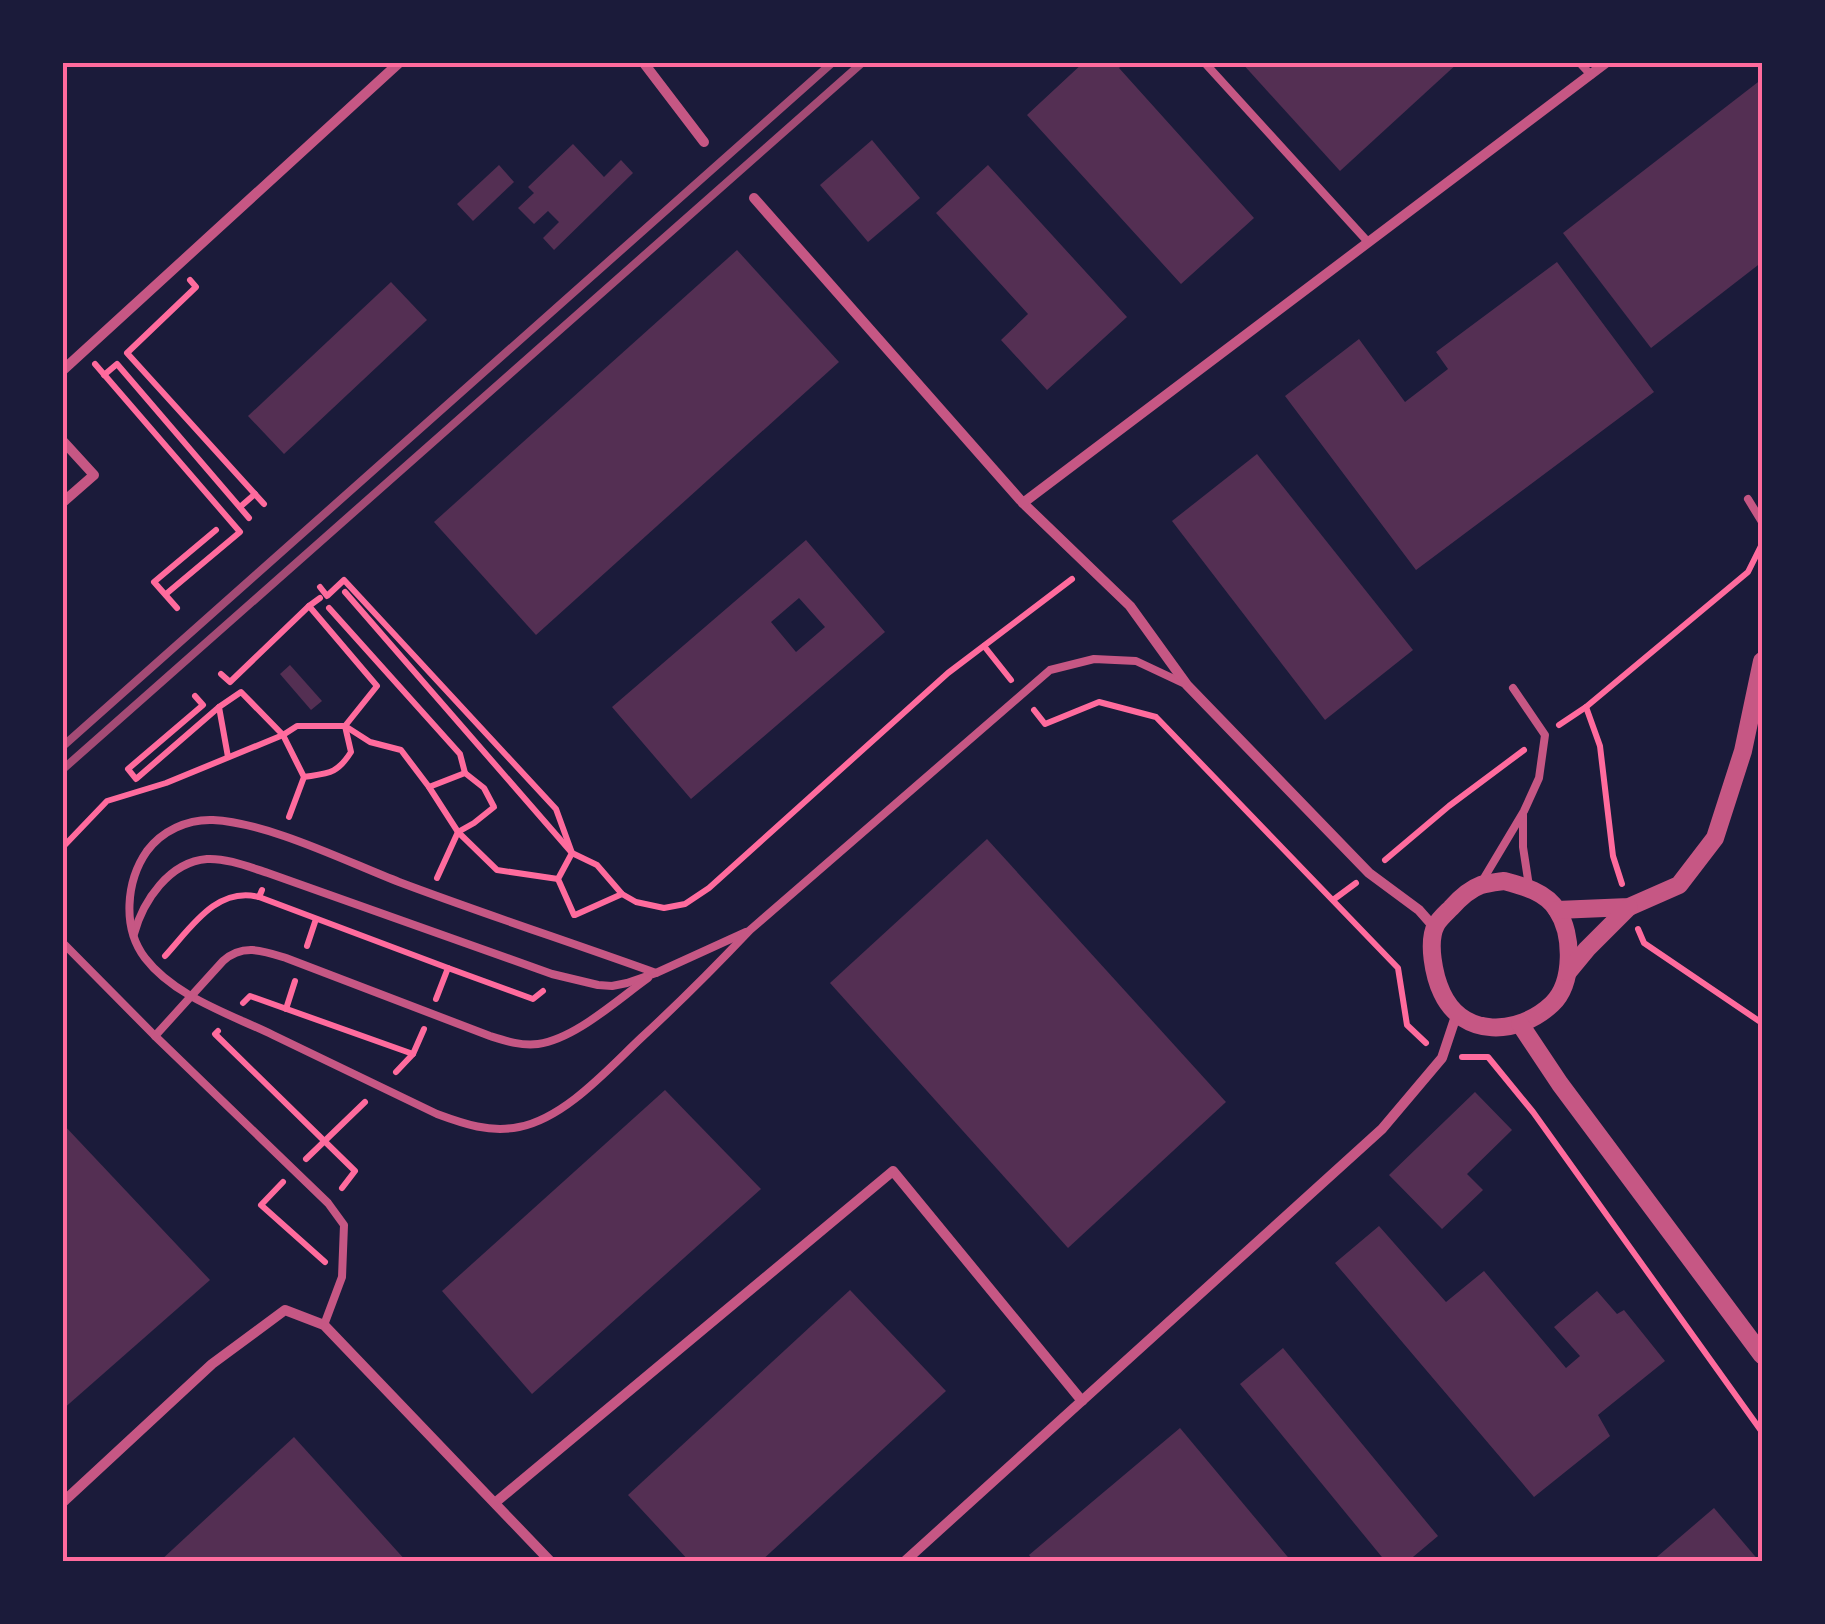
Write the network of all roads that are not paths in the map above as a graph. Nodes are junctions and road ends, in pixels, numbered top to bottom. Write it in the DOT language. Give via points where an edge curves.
graph roads {
  1 [pos="400,62"];
  2 [pos="643,62"];
  3 [pos="1204,62"];
  4 [pos="1579,62"];
  5 [pos="1607,62"];
  6 [pos="1591,75"];
  7 [pos="704,142"];
  8 [pos="754,198"];
  9 [pos="1368,242"];
  10 [pos="62,372"];
  11 [pos="62,440"];
  12 [pos="1762,499"];
  13 [pos="62,503"];
  14 [pos="1023,503"];
  15 [pos="1762,522"];
  16 [pos="1762,661"];
  17 [pos="1186,684"];
  18 [pos="1513,688"];
  19 [pos="1524,811"];
  20 [pos="1480,885"];
  21 [pos="1529,887"];
  22 [pos="1629,907"];
  23 [pos="1557,910"];
  24 [pos="1434,927"];
  25 [pos="750,930"];
  26 [pos="133,938"];
  27 [pos="62,942"];
  28 [pos="656,973"];
  29 [pos="1565,977"];
  30 [pos="192,996"];
  31 [pos="1456,1016"];
  32 [pos="1520,1024"];
  33 [pos="154,1036"];
  34 [pos="324,1325"];
  35 [pos="1762,1356"];
  36 [pos="1082,1400"];
  37 [pos="496,1502"];
  38 [pos="62,1503"];
  39 [pos="552,1562"];
  40 [pos="904,1562"];
  1 -- 10 [label="street"];
  2 -- 7 [label="street"];
  3 -- 9 [label="lane"];
  4 -- 6 [label="lane"];
  5 -- 6 [label="street"];
  6 -- 9 [label="street"];
  8 -- 14 [label="street"];
  9 -- 14 [label="street"];
  11 -- 13 [label="street" via="94,475"];
  12 -- 15 [label="lane" via="1748,499"];
  14 -- 17 [label="street" via="1130,606"];
  16 -- 22 [label="street" via="1715,838 1679,885"];
  17 -- 24 [label="street" via="1369,873"];
  17 -- 25 [label="lane" via="1136,661 1094,658 1050,670"];
  18 -- 19 [label="lane" via="1545,735 1539,778"];
  19 -- 20 [label="lane"];
  19 -- 21 [label="lane"];
  20 -- 21 [label="street"];
  20 -- 24 [label="street"];
  21 -- 23 [label="street"];
  22 -- 23 [label="street"];
  22 -- 29 [label="street"];
  23 -- 29 [label="street" via="1567,934"];
  24 -- 31 [label="street" via="1436,981"];
  25 -- 28 [label="lane"];
  25 -- 30 [label="lane" via="591,1086 524,1127 500,1130 437,1114"];
  26 -- 28 [label="lane" via="159,886 206,859 268,872 584,984 612,986"];
  26 -- 28 [label="lane" via="132,886 139,863 162,835 212,820 260,829"];
  26 -- 30 [label="lane" via="154,968"];
  27 -- 33 [label="lane"];
  28 -- 30 [label="lane" via="582,1025 526,1044 252,949 231,954"];
  29 -- 32 [label="street" via="1554,1003"];
  30 -- 33 [label="lane"];
  31 -- 32 [label="street" via="1481,1027"];
  31 -- 36 [label="street" via="1442,1058 1382,1130"];
  32 -- 35 [label="street"];
  33 -- 34 [label="lane" via="344,1226 342,1277"];
  34 -- 37 [label="street"];
  34 -- 38 [label="street" via="285,1310 212,1364"];
  36 -- 37 [label="street" via="893,1171"];
  36 -- 40 [label="street"];
  37 -- 39 [label="street"];
}
